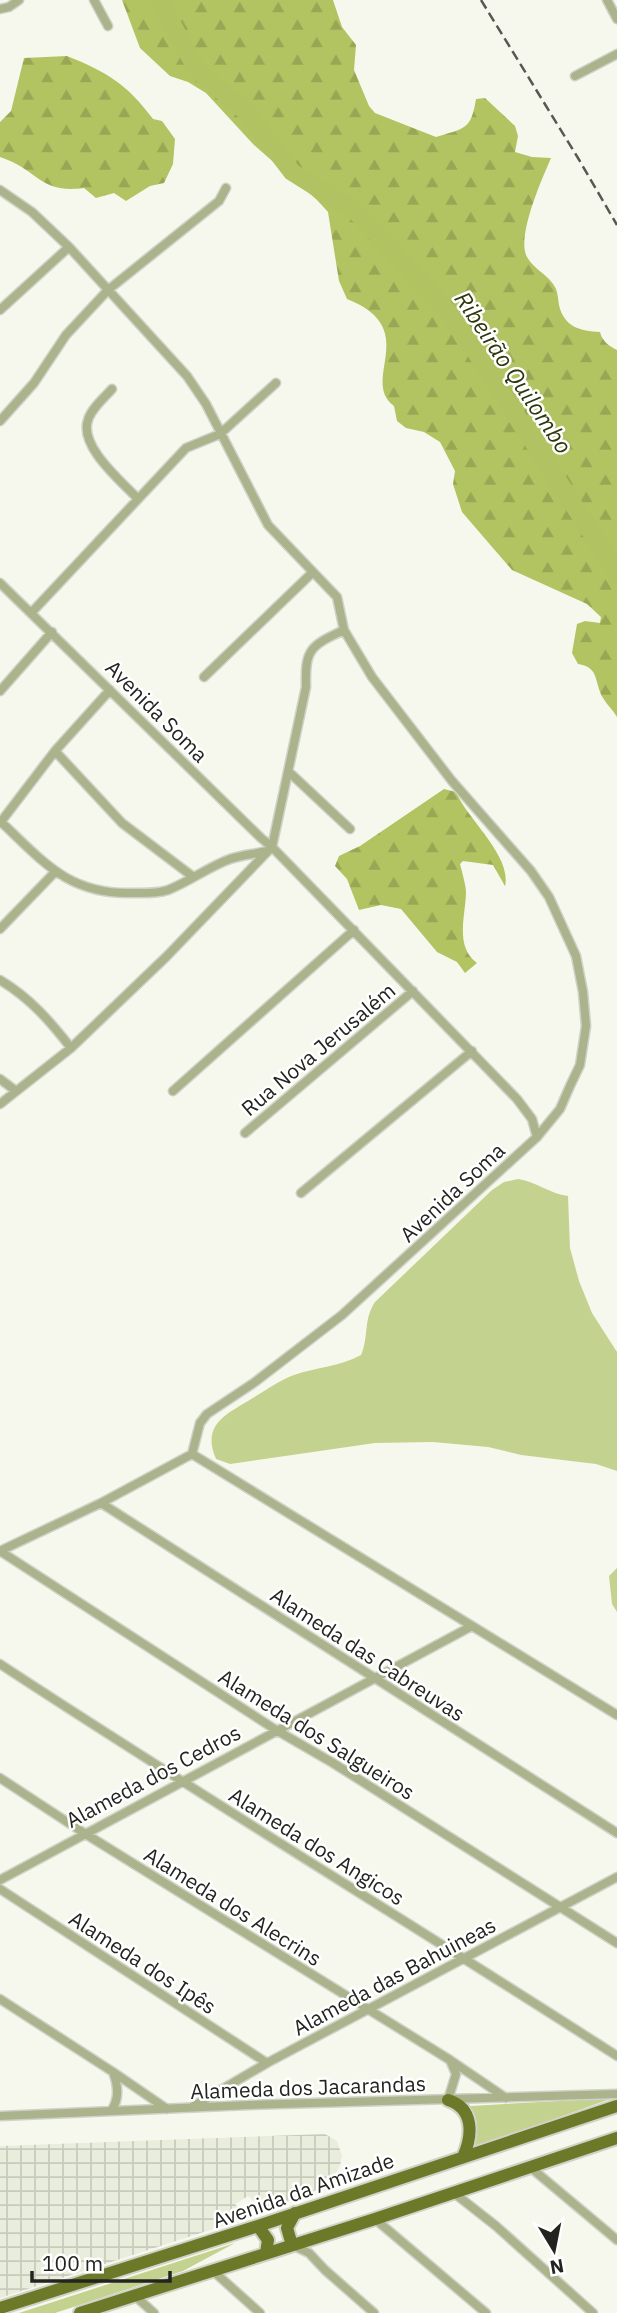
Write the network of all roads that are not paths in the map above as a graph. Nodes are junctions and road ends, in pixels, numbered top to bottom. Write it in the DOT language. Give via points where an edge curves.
graph roads {
  1 [pos="19,0"];
  2 [pos="93,0"];
  3 [pos="607,0"];
  4 [pos="0,9"];
  5 [pos="617,19"];
  6 [pos="108,26"];
  7 [pos="617,54"];
  8 [pos="575,76"];
  9 [pos="226,188"];
  10 [pos="0,190"];
  11 [pos="69,247"];
  12 [pos="108,290"];
  13 [pos="0,310"];
  14 [pos="276,383"];
  15 [pos="112,389"];
  16 [pos="0,421"];
  17 [pos="220,435"];
  18 [pos="137,498"];
  19 [pos="313,572"];
  20 [pos="0,583"];
  21 [pos="32,612"];
  22 [pos="344,630"];
  23 [pos="52,632"];
  24 [pos="204,677"];
  25 [pos="110,690"];
  26 [pos="0,691"];
  27 [pos="55,751"];
  28 [pos="289,772"];
  29 [pos="0,822"];
  30 [pos="350,829"];
  31 [pos="269,849"];
  32 [pos="55,872"];
  33 [pos="192,876"];
  34 [pos="0,929"];
  35 [pos="354,930"];
  36 [pos="0,980"];
  37 [pos="413,991"];
  38 [pos="71,1048"];
  39 [pos="472,1051"];
  40 [pos="0,1079"];
  41 [pos="16,1091"];
  42 [pos="173,1091"];
  43 [pos="0,1104"];
  44 [pos="245,1133"];
  45 [pos="537,1137"];
  46 [pos="300,1193"];
  47 [pos="192,1454"];
  48 [pos="101,1503"];
  49 [pos="0,1551"];
  50 [pos="472,1626"];
  51 [pos="0,1664"];
  52 [pos="375,1679"];
  53 [pos="617,1715"];
  54 [pos="276,1730"];
  55 [pos="0,1778"];
  56 [pos="181,1783"];
  57 [pos="84,1833"];
  58 [pos="617,1833"];
  59 [pos="617,1877"];
  60 [pos="0,1880"];
  61 [pos="0,1889"];
  62 [pos="557,1907"];
  63 [pos="617,1943"];
  64 [pos="466,1958"];
  65 [pos="0,1999"];
  66 [pos="369,2011"];
  67 [pos="617,2056"];
  68 [pos="450,2060"];
  69 [pos="267,2063"];
  70 [pos="113,2072"];
  71 [pos="617,2083"];
  72 [pos="613,2094"];
  73 [pos="506,2098"];
  74 [pos="448,2100"];
  75 [pos="617,2106"];
  76 [pos="0,2109"];
  77 [pos="189,2109"];
  78 [pos="167,2110"];
  79 [pos="111,2112"];
  80 [pos="5,2115"];
  81 [pos="615,2141"];
  82 [pos="463,2157"];
  83 [pos="530,2167"];
  84 [pos="454,2193"];
  85 [pos="295,2213"];
  86 [pos="375,2219"];
  87 [pos="258,2226"];
  88 [pos="312,2239"];
  89 [pos="617,2240"];
  90 [pos="292,2245"];
  91 [pos="266,2253"];
  92 [pos="309,2253"];
  93 [pos="212,2270"];
  94 [pos="134,2295"];
  95 [pos="0,2308"];
  96 [pos="80,2313"];
  97 [pos="154,2313"];
  98 [pos="260,2313"];
  99 [pos="374,2313"];
  100 [pos="486,2313"];
  101 [pos="593,2313"];
  1 -- 4 [label="street"];
  2 -- 6 [label="street"];
  3 -- 5 [label="street"];
  7 -- 8 [label="street"];
  9 -- 12 [label="street" via="219,201"];
  10 -- 11 [label="street" via="33,212"];
  11 -- 12 [label="street"];
  11 -- 13 [label="street"];
  12 -- 16 [label="street" via="66,335 34,383"];
  12 -- 17 [label="street" via="187,376"];
  14 -- 17 [label="street"];
  15 -- 18 [label="street" via="88,417 87,440"];
  17 -- 18 [label="street" via="186,448"];
  17 -- 19 [label="street" via="268,525"];
  18 -- 21 [label="street"];
  19 -- 22 [label="street" via="337,597"];
  19 -- 24 [label="street"];
  20 -- 21 [label="street, Avenida Soma"];
  21 -- 23 [label="street, Avenida Soma"];
  22 -- 28 [label="street" via="320,641 305,663 306,687"];
  22 -- 45 [label="street" via="373,677 452,781 549,897 576,956 585,1043 560,1109"];
  23 -- 25 [label="street, Avenida Soma"];
  23 -- 26 [label="street"];
  25 -- 27 [label="street"];
  25 -- 31 [label="street, Avenida Soma"];
  27 -- 29 [label="street"];
  27 -- 33 [label="street" via="122,823"];
  28 -- 30 [label="street"];
  28 -- 31 [label="street"];
  29 -- 32 [label="street"];
  31 -- 33 [label="street" via="232,858"];
  31 -- 35 [label="street, Avenida Soma"];
  31 -- 38 [label="street"];
  32 -- 33 [label="street" via="84,887 117,894 157,893"];
  32 -- 34 [label="street"];
  35 -- 37 [label="street, Avenida Soma"];
  35 -- 42 [label="street"];
  36 -- 38 [label="street" via="41,1010"];
  37 -- 39 [label="street, Avenida Soma"];
  37 -- 44 [label="street, Rua Nova Jerusalém"];
  38 -- 41 [label="street"];
  39 -- 45 [label="street, Avenida Soma" via="517,1099 532,1119"];
  39 -- 46 [label="street"];
  40 -- 41 [label="street"];
  41 -- 43 [label="street"];
  45 -- 47 [label="street, Avenida Soma" via="342,1315 207,1415 200,1423"];
  47 -- 48 [label="street"];
  47 -- 50 [label="street"];
  48 -- 49 [label="street"];
  48 -- 52 [label="street, Alameda das Cabreuvas"];
  49 -- 54 [label="street, Alameda dos Salgueiros"];
  50 -- 52 [label="street, Alameda dos Cedros"];
  50 -- 53 [label="street"];
  51 -- 56 [label="street, Alameda dos Angicos"];
  52 -- 54 [label="street, Alameda dos Cedros"];
  52 -- 58 [label="street, Alameda das Cabreuvas"];
  54 -- 56 [label="street, Alameda dos Cedros"];
  54 -- 62 [label="street, Alameda dos Salgueiros"];
  55 -- 57 [label="street, Alameda dos Alecrins"];
  56 -- 57 [label="street, Alameda dos Cedros"];
  56 -- 64 [label="street, Alameda dos Angicos"];
  57 -- 60 [label="street, Alameda dos Cedros"];
  57 -- 66 [label="street, Alameda dos Alecrins"];
  59 -- 62 [label="street, Alameda das Bahuineas"];
  61 -- 69 [label="street, Alameda dos Ipês"];
  62 -- 63 [label="street, Alameda dos Salgueiros"];
  62 -- 64 [label="street, Alameda das Bahuineas"];
  64 -- 66 [label="street, Alameda das Bahuineas"];
  64 -- 67 [label="street, Alameda dos Angicos"];
  65 -- 70 [label="street"];
  66 -- 68 [label="street, Alameda dos Alecrins"];
  66 -- 69 [label="street, Alameda das Bahuineas"];
  68 -- 73 [label="street, Alameda dos Alecrins"];
  68 -- 74 [label="street" via="456,2074"];
  69 -- 77 [label="street, Alameda das Bahuineas"];
  70 -- 78 [label="street"];
  70 -- 79 [label="street" via="117,2098"];
  71 -- 72 [label="street"];
  72 -- 73 [label="street, Alameda dos Jacarandas"];
  73 -- 74 [label="street, Alameda dos Jacarandas"];
  74 -- 77 [label="street, Alameda dos Jacarandas"];
  74 -- 82 [label="main road" via="458,2103 468,2116"];
  75 -- 82 [label="main road, Avenida da Amizade"];
  76 -- 80 [label="street"];
  77 -- 78 [label="street, Alameda dos Jacarandas"];
  78 -- 79 [label="street, Alameda dos Jacarandas"];
  79 -- 80 [label="street, Alameda dos Jacarandas"];
  81 -- 83 [label="main road"];
  82 -- 85 [label="main road, Avenida da Amizade"];
  83 -- 84 [label="main road"];
  83 -- 89 [label="street"];
  84 -- 86 [label="main road"];
  84 -- 101 [label="street"];
  85 -- 87 [label="main road, Avenida da Amizade"];
  85 -- 90 [label="main road" via="287,2228"];
  86 -- 88 [label="main road"];
  86 -- 100 [label="street"];
  87 -- 91 [label="main road" via="268,2240"];
  87 -- 95 [label="main road, Avenida da Amizade"];
  88 -- 90 [label="main road"];
  88 -- 92 [label="street"];
  90 -- 91 [label="main road"];
  90 -- 92 [label="street"];
  91 -- 93 [label="main road"];
  92 -- 99 [label="street"];
  93 -- 94 [label="main road"];
  93 -- 98 [label="street"];
  94 -- 96 [label="main road"];
  94 -- 97 [label="street"];
}
